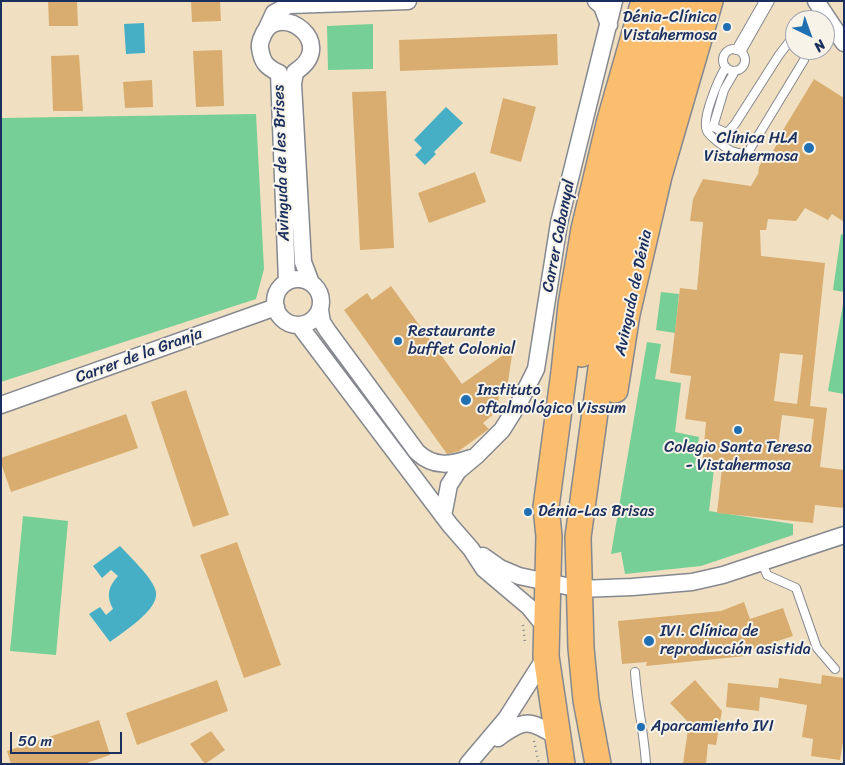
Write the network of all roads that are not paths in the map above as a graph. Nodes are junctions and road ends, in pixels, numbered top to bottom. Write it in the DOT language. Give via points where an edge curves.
graph roads {
  1 [pos="408,1"];
  2 [pos="596,1"];
  3 [pos="614,1"];
  4 [pos="644,1"];
  5 [pos="665,1"];
  6 [pos="684,1"];
  7 [pos="710,1"];
  8 [pos="764,1"];
  9 [pos="770,1"];
  10 [pos="816,1"];
  11 [pos="609,25"];
  12 [pos="267,28"];
  13 [pos="844,43"];
  14 [pos="785,47"];
  15 [pos="738,51"];
  16 [pos="804,60"];
  17 [pos="726,67"];
  18 [pos="735,71"];
  19 [pos="287,282"];
  20 [pos="311,283"];
  21 [pos="276,307"];
  22 [pos="320,310"];
  23 [pos="300,325"];
  24 [pos="1,405"];
  25 [pos="476,456"];
  26 [pos="443,516"];
  27 [pos="844,535"];
  28 [pos="549,536"];
  29 [pos="471,549"];
  30 [pos="762,562"];
  31 [pos="546,582"];
  32 [pos="580,589"];
  33 [pos="539,643"];
  34 [pos="835,669"];
  35 [pos="635,672"];
  36 [pos="556,737"];
  37 [pos="481,750"];
  38 [pos="468,764"];
  39 [pos="472,764"];
  40 [pos="562,764"];
  41 [pos="598,764"];
  42 [pos="646,764"];
  1 -- 12 [label="street" via="289,5 274,13"];
  2 -- 11 [label="street" via="602,6"];
  3 -- 11 [label="street, Carrer Cabanyal"];
  4 -- 28 [label="main road" via="610,120 584,229 546,507"];
  5 -- 28 [label="main road" via="636,104 594,278 560,508"];
  6 -- 32 [label="main road, Avinguda de Dénia" via="638,165 614,273 578,538"];
  7 -- 32 [label="main road, Avinguda de Dénia" via="659,176 630,305"];
  8 -- 15 [label="lane"];
  9 -- 15 [label="lane"];
  10 -- 13 [label="street"];
  11 -- 25 [label="street, Carrer Cabanyal" via="559,223 536,369 520,403 502,430"];
  12 -- 19 [label="street, Avinguda de les Brises" via="259,44 262,61 279,73"];
  12 -- 20 [label="street, Avinguda de les Brises" via="278,22 294,23 308,36 311,46 310,56 295,72 293,84 303,262"];
  14 -- 18 [label="lane" via="727,133 713,127 724,90"];
  15 -- 17 [label="lane" via="728,51 724,56"];
  15 -- 18 [label="lane" via="744,62"];
  16 -- 17 [label="lane" via="747,154 732,152 706,129 714,92"];
  17 -- 18 [label="lane"];
  19 -- 20 [label="street" via="299,279"];
  19 -- 21 [label="street" via="277,293"];
  20 -- 22 [label="street" via="320,295"];
  21 -- 23 [label="street" via="284,321"];
  21 -- 24 [label="street, Carrer de la Granja"];
  22 -- 23 [label="street" via="312,320"];
  22 -- 25 [label="street" via="327,330 425,460 448,463"];
  23 -- 26 [label="street"];
  25 -- 26 [label="street" via="458,471 449,485"];
  26 -- 29 [label="street"];
  27 -- 30 [label="street"];
  28 -- 31 [label="main road"];
  29 -- 31 [label="street" via="500,568"];
  29 -- 33 [label="street" via="484,569 529,607 542,623"];
  30 -- 32 [label="street" via="692,582"];
  30 -- 34 [label="lane" via="767,575 796,588 817,648"];
  31 -- 32 [label="street"];
  31 -- 33 [label="main road"];
  32 -- 41 [label="main road, Avinguda de Dénia" via="586,700"];
  33 -- 36 [label="main road"];
  33 -- 37 [label="street" via="506,719"];
  35 -- 42 [label="lane"];
  36 -- 37 [label="street" via="539,726 516,724"];
  36 -- 40 [label="main road"];
  37 -- 38 [label="street"];
  37 -- 39 [label="street"];
}
